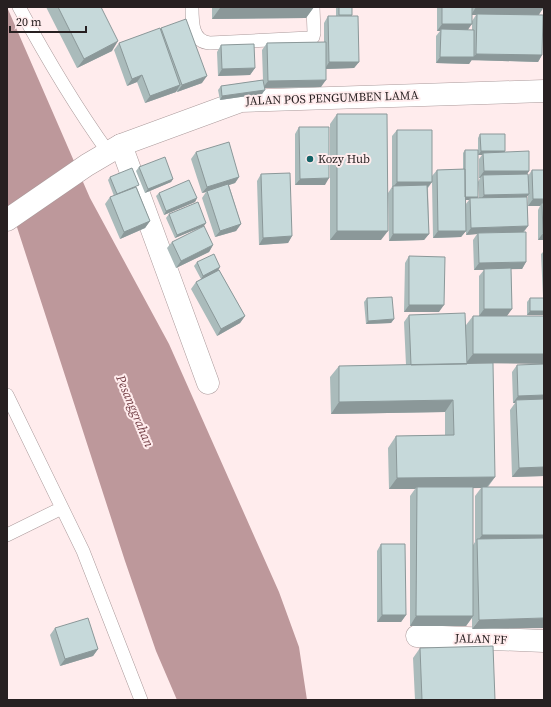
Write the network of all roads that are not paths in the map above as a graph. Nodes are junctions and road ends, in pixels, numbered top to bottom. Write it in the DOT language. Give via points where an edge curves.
graph roads {
  1 [pos="19,7"];
  2 [pos="192,7"];
  3 [pos="313,7"];
  4 [pos="544,91"];
  5 [pos="115,149"];
  6 [pos="7,220"];
  7 [pos="208,382"];
  8 [pos="7,395"];
  9 [pos="62,508"];
  10 [pos="7,535"];
  11 [pos="417,636"];
  12 [pos="544,642"];
  13 [pos="141,700"];
  1 -- 5 [label="lane" via="52,68 88,125"];
  2 -- 3 [label="lane" via="194,34 200,41 210,43 313,37"];
  4 -- 5 [label="street, JALAN POS PENGUMBEN LAMA" via="241,101"];
  5 -- 6 [label="street, JALAN POS PENGUMBEN LAMA" via="87,165"];
  5 -- 7 [label="street"];
  8 -- 9 [label="lane"];
  9 -- 10 [label="lane"];
  9 -- 13 [label="lane" via="83,551"];
  11 -- 12 [label="street, JALAN FF"];
}
